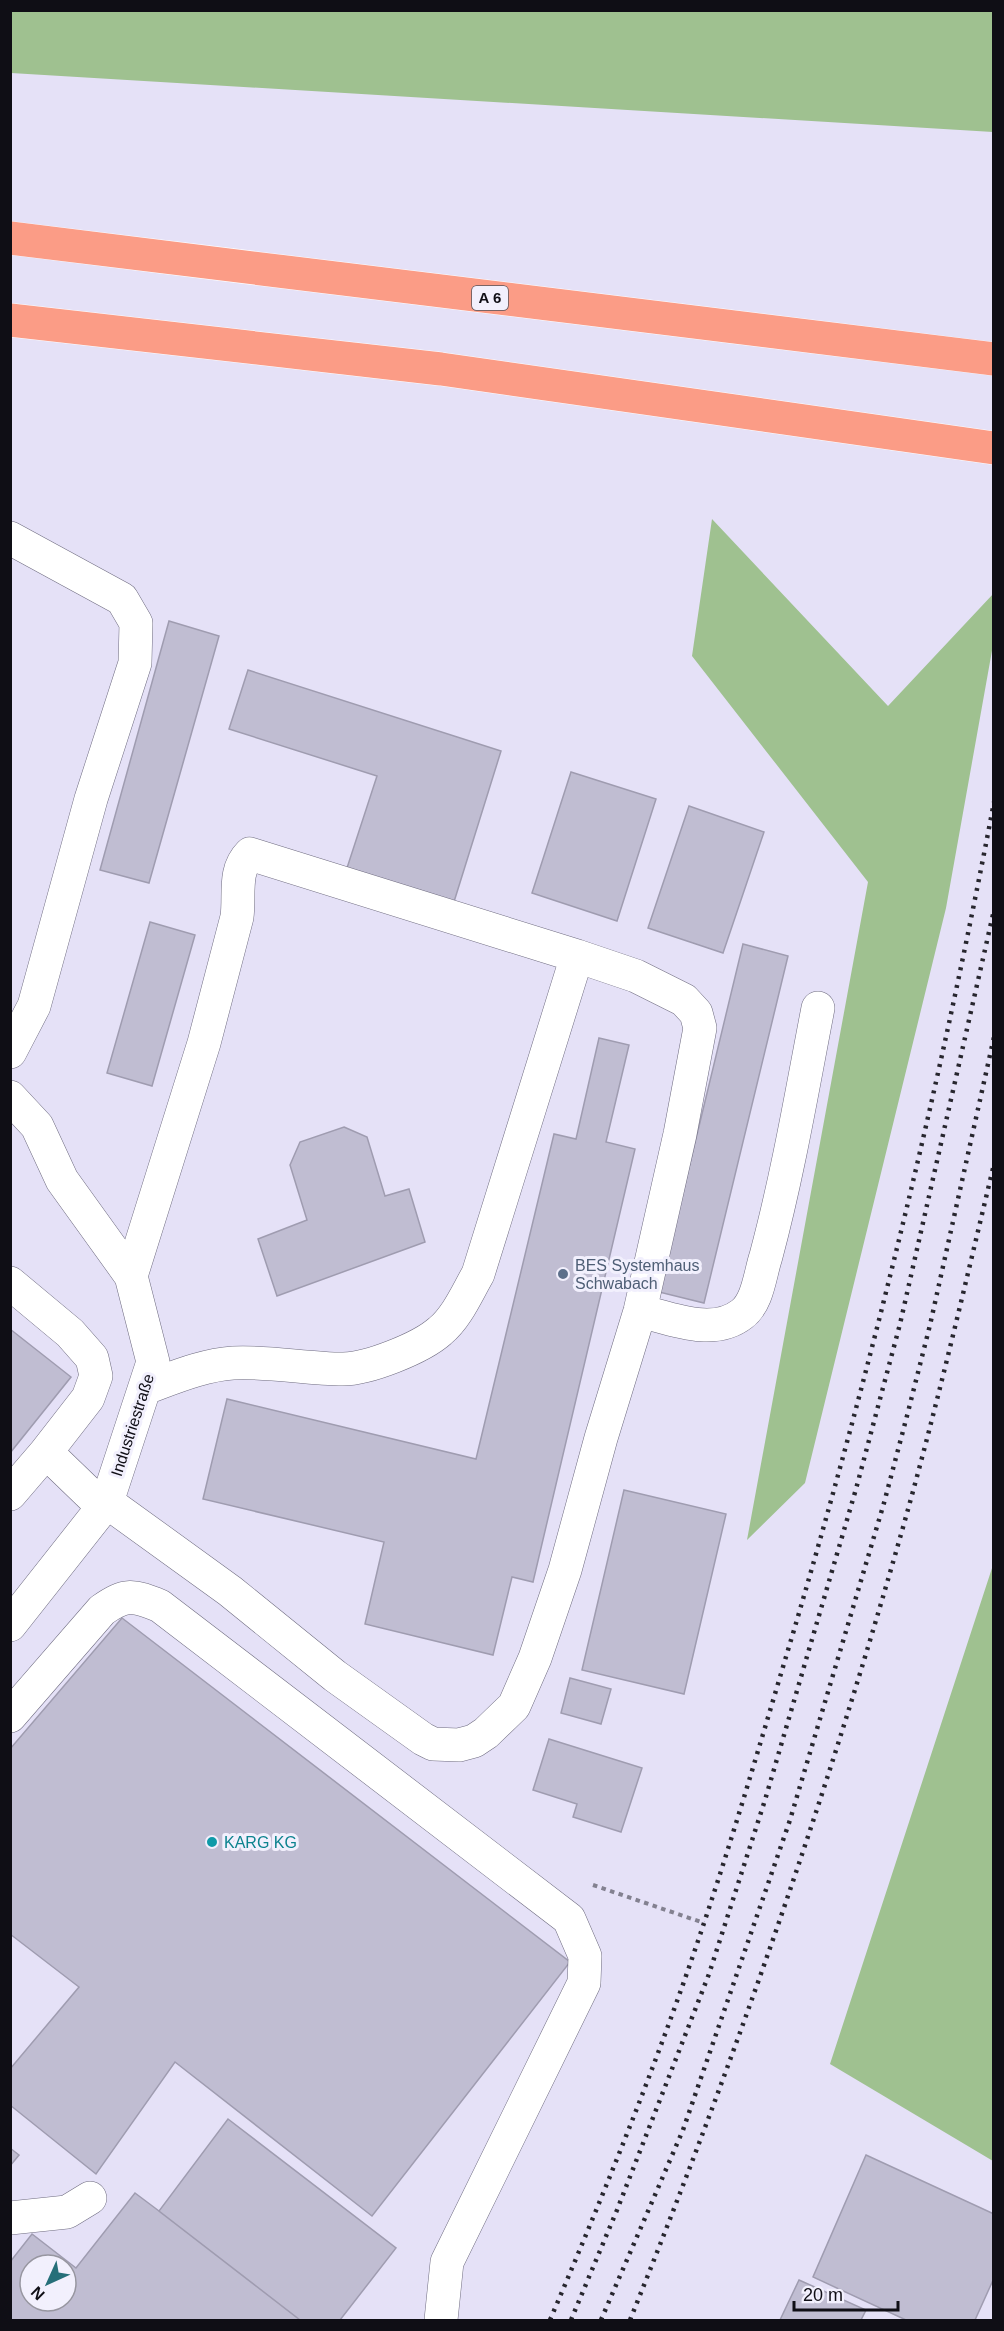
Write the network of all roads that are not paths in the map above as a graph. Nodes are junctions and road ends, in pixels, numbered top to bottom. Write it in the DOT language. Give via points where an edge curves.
graph roads {
  1 [pos="10,238"];
  2 [pos="10,320"];
  3 [pos="981,358"];
  4 [pos="993,448"];
  5 [pos="10,538"];
  6 [pos="577,956"];
  7 [pos="818,1008"];
  8 [pos="10,1052"];
  9 [pos="10,1097"];
  10 [pos="131,1276"];
  11 [pos="10,1283"];
  12 [pos="640,1311"];
  13 [pos="144,1388"];
  14 [pos="46,1452"];
  15 [pos="10,1494"];
  16 [pos="105,1504"];
  17 [pos="10,1625"];
  18 [pos="10,1716"];
  19 [pos="90,2198"];
  20 [pos="10,2218"];
  21 [pos="441,2320"];
  1 -- 3 [label="highway, A 6"];
  2 -- 4 [label="highway" via="441,369"];
  5 -- 8 [label="street" via="122,599 136,622 135,663 91,799 34,1006"];
  6 -- 10 [label="street" via="250,854 238,874 237,917 204,1043"];
  6 -- 12 [label="street" via="636,976 684,1000 696,1013 700,1028"];
  6 -- 13 [label="street" via="478,1274 441,1331 369,1366 345,1369 233,1363"];
  7 -- 12 [label="street" via="783,1192 753,1299 742,1314 721,1324 693,1324"];
  9 -- 10 [label="street, Industriestraße" via="37,1126 62,1180"];
  10 -- 13 [label="street, Industriestraße" via="153,1362"];
  11 -- 14 [label="street" via="70,1333 92,1358 96,1376 88,1398"];
  12 -- 16 [label="street" via="565,1570 535,1658 514,1706 474,1741 450,1746 423,1740 230,1592"];
  13 -- 16 [label="street, Industriestraße"];
  14 -- 15 [label="street"];
  14 -- 16 [label="street"];
  16 -- 17 [label="street, Industriestraße"];
  18 -- 21 [label="street" via="102,1610 119,1598 140,1598 160,1606 569,1919 585,1956 584,1983 447,2262"];
  19 -- 20 [label="street" via="66,2212"];
}
